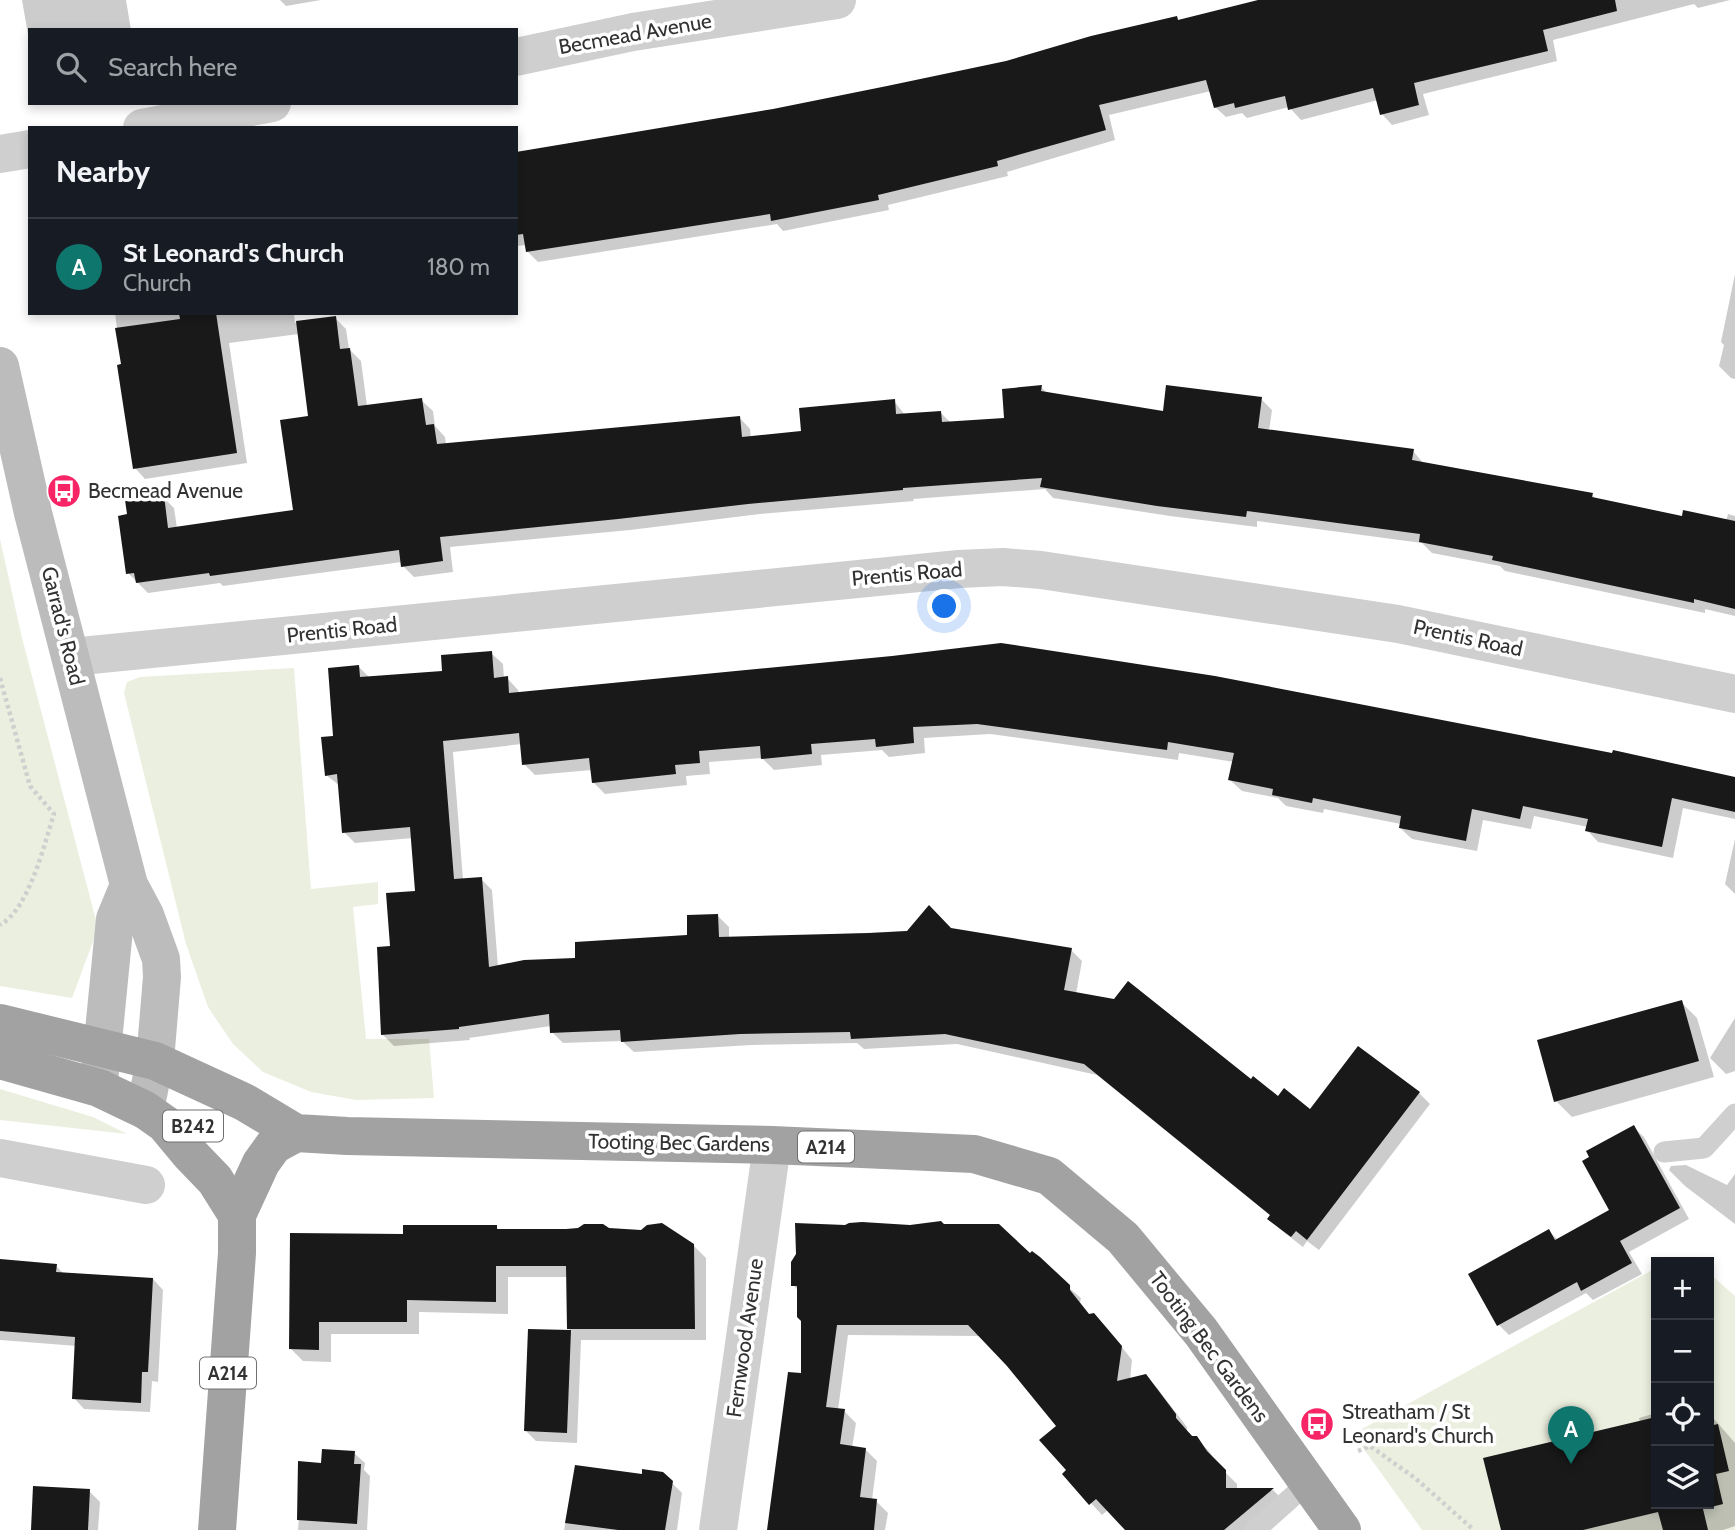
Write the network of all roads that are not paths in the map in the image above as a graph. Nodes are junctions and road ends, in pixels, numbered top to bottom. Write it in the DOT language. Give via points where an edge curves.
graph roads {
  1 [pos="837,0"];
  2 [pos="518,57"];
  3 [pos="262,105"];
  4 [pos="152,126"];
  5 [pos="28,149"];
  6 [pos="0,154"];
  7 [pos="0,366"];
  8 [pos="71,657"];
  9 [pos="1735,694"];
  10 [pos="129,885"];
  11 [pos="0,1023"];
  12 [pos="102,1048"];
  13 [pos="0,1060"];
  14 [pos="150,1086"];
  15 [pos="99,1088"];
  16 [pos="1735,1114"];
  17 [pos="296,1133"];
  18 [pos="772,1145"];
  19 [pos="1664,1153"];
  20 [pos="0,1158"];
  21 [pos="146,1185"];
  22 [pos="237,1215"];
  23 [pos="1309,1482"];
  24 [pos="217,1530"];
  25 [pos="718,1530"];
  26 [pos="1255,1530"];
  27 [pos="1342,1530"];
  1 -- 2 [label="street, Becmead Avenue" via="633,32"];
  3 -- 4 [label="street"];
  5 -- 6 [label="street"];
  7 -- 8 [label="main road, Garrad's Road"];
  8 -- 9 [label="street, Prentis Road" via="1003,567 1398,624"];
  8 -- 10 [label="main road, Garrad's Road"];
  10 -- 12 [label="main road" via="115,919"];
  10 -- 14 [label="main road, Garrad's Road" via="161,958"];
  11 -- 12 [label="highway, A214"];
  12 -- 14 [label="highway, A214"];
  12 -- 15 [label="main road"];
  13 -- 15 [label="highway, A214"];
  14 -- 15 [label="highway, A214"];
  14 -- 17 [label="highway, Tooting Bec Gardens / A214" via="244,1101"];
  14 -- 22 [label="highway, A214" via="165,1124 215,1180"];
  16 -- 19 [label="lane" via="1704,1148"];
  17 -- 18 [label="highway, Tooting Bec Gardens / A214"];
  17 -- 22 [label="highway, A214" via="274,1144"];
  18 -- 23 [label="highway, Tooting Bec Gardens / A214" via="974,1154 1049,1176 1123,1238 1201,1332"];
  18 -- 25 [label="street, Fernwood Avenue"];
  20 -- 21 [label="street"];
  22 -- 24 [label="highway, A214"];
  23 -- 26 [label="lane"];
  23 -- 27 [label="highway, Tooting Bec Gardens / A214"];
}
